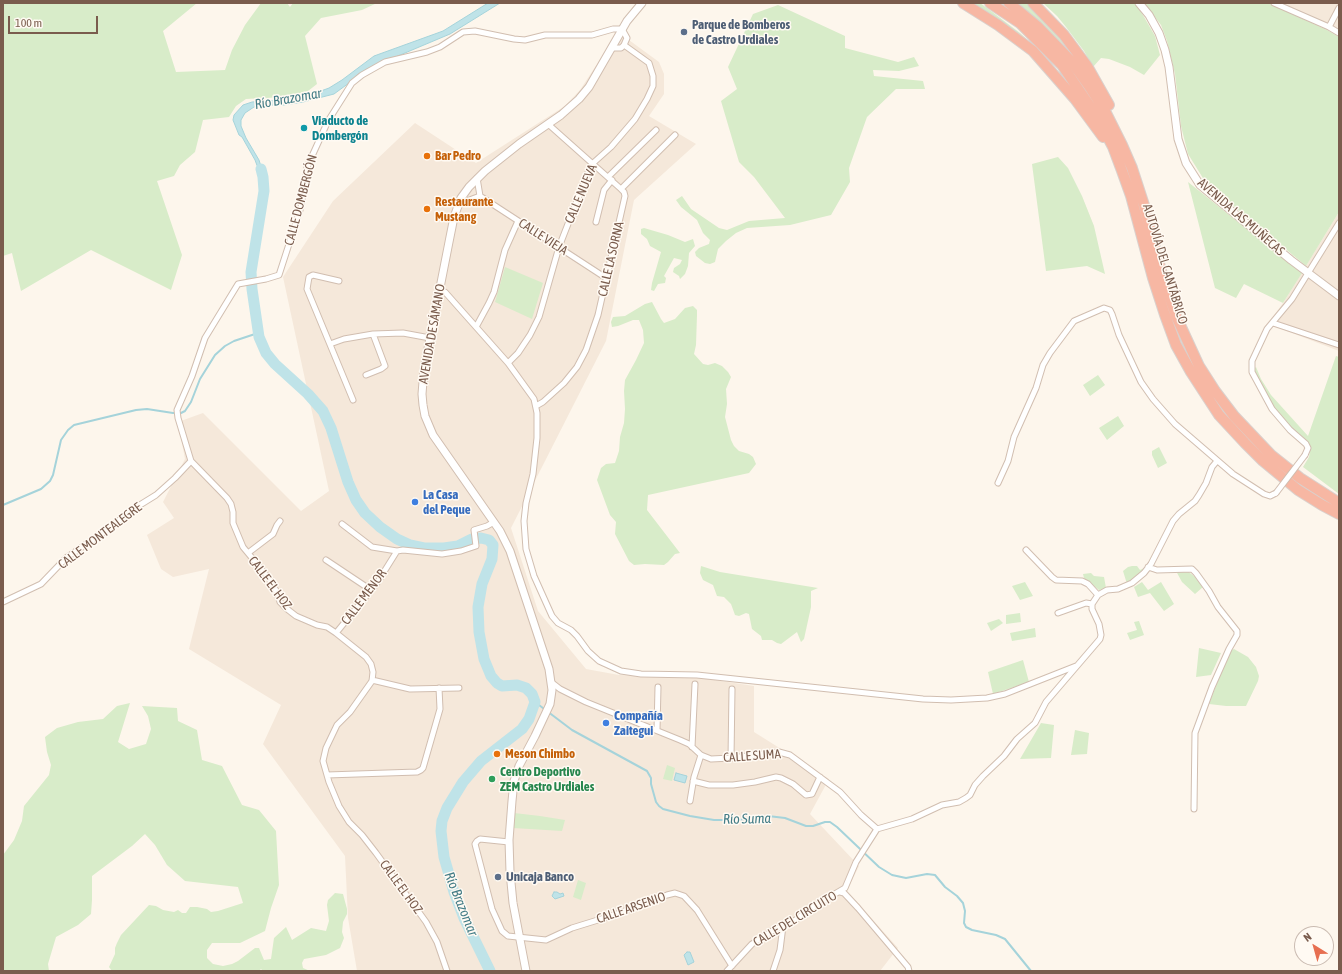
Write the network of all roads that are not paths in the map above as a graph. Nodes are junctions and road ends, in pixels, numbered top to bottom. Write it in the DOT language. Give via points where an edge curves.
graph roads {
  1 [pos="642,3"];
  2 [pos="963,3"];
  3 [pos="990,3"];
  4 [pos="1009,3"];
  5 [pos="1033,3"];
  6 [pos="1139,3"];
  7 [pos="1274,3"];
  8 [pos="1339,8"];
  9 [pos="1329,27"];
  10 [pos="622,29"];
  11 [pos="1339,33"];
  12 [pos="624,45"];
  13 [pos="611,48"];
  14 [pos="548,124"];
  15 [pos="656,130"];
  16 [pos="675,135"];
  17 [pos="1118,146"];
  18 [pos="592,164"];
  19 [pos="477,178"];
  20 [pos="610,179"];
  21 [pos="621,189"];
  22 [pos="480,196"];
  23 [pos="459,204"];
  24 [pos="518,220"];
  25 [pos="596,222"];
  26 [pos="1339,223"];
  27 [pos="559,247"];
  28 [pos="1308,272"];
  29 [pos="606,278"];
  30 [pos="340,281"];
  31 [pos="244,282"];
  32 [pos="439,290"];
  33 [pos="1339,296"];
  34 [pos="1273,323"];
  35 [pos="476,327"];
  36 [pos="373,334"];
  37 [pos="430,338"];
  38 [pos="330,344"];
  39 [pos="1339,346"];
  40 [pos="508,363"];
  41 [pos="366,375"];
  42 [pos="352,400"];
  43 [pos="536,406"];
  44 [pos="191,461"];
  45 [pos="1217,461"];
  46 [pos="998,483"];
  47 [pos="1339,503"];
  48 [pos="1339,514"];
  49 [pos="280,521"];
  50 [pos="494,522"];
  51 [pos="342,524"];
  52 [pos="1026,550"];
  53 [pos="397,551"];
  54 [pos="248,553"];
  55 [pos="326,560"];
  56 [pos="1148,567"];
  57 [pos="371,590"];
  58 [pos="1098,595"];
  59 [pos="3,602"];
  60 [pos="1092,604"];
  61 [pos="1058,613"];
  62 [pos="336,632"];
  63 [pos="1076,666"];
  64 [pos="372,680"];
  65 [pos="551,682"];
  66 [pos="695,684"];
  67 [pos="658,687"];
  68 [pos="439,688"];
  69 [pos="459,688"];
  70 [pos="732,689"];
  71 [pos="657,730"];
  72 [pos="692,747"];
  73 [pos="701,755"];
  74 [pos="731,758"];
  75 [pos="327,775"];
  76 [pos="820,777"];
  77 [pos="693,782"];
  78 [pos="690,801"];
  79 [pos="1194,809"];
  80 [pos="877,829"];
  81 [pos="509,842"];
  82 [pos="840,892"];
  83 [pos="783,926"];
  84 [pos="520,938"];
  85 [pos="732,966"];
  86 [pos="447,971"];
  87 [pos="526,971"];
  88 [pos="727,971"];
  89 [pos="773,971"];
  90 [pos="909,971"];
  1 -- 10 [label="street, AVENIDA DE SÁMANO"];
  2 -- 17 [label="highway" via="998,24 1033,51 1058,78 1098,131"];
  3 -- 17 [label="highway, AUTOVÍA DEL CANTÁBRICO" via="1020,23 1062,65"];
  4 -- 17 [label="highway, AUTOVÍA DEL CANTÁBRICO" via="1038,26 1072,62 1097,98"];
  5 -- 17 [label="highway" via="1064,35 1087,66 1117,121"];
  6 -- 28 [label="street, AVENIDA LAS MUÑECAS" via="1159,33 1165,50 1178,139 1186,163 1200,185"];
  7 -- 9 [label="street"];
  8 -- 9 [label="street"];
  9 -- 11 [label="street"];
  10 -- 12 [label="street" via="627,38"];
  10 -- 13 [label="street, AVENIDA DE SÁMANO"];
  10 -- 31 [label="street, CALLE DOMBERGÓN" via="592,35 545,35 525,40 475,31 463,32 440,47 386,62 362,75 352,83 336,106 312,155 307,167 301,207 279,274"];
  12 -- 13 [label="street" via="621,48"];
  12 -- 18 [label="street, CALLE NUEVA" via="649,63 653,86 635,119"];
  13 -- 14 [label="street, AVENIDA DE SÁMANO" via="589,87 571,108"];
  14 -- 18 [label="street"];
  14 -- 19 [label="street, AVENIDA DE SÁMANO"];
  15 -- 20 [label="street"];
  16 -- 21 [label="street"];
  17 -- 47 [label="highway, AUTOVÍA DEL CANTÁBRICO" via="1144,205 1176,316 1215,391 1271,455 1300,478"];
  17 -- 48 [label="highway, AUTOVÍA DEL CANTÁBRICO" via="1153,278 1176,345 1191,372 1219,415 1263,461 1298,490"];
  18 -- 20 [label="street"];
  18 -- 27 [label="street, CALLE NUEVA"];
  19 -- 22 [label="street"];
  19 -- 23 [label="street, AVENIDA DE SÁMANO"];
  20 -- 21 [label="street"];
  20 -- 25 [label="street" via="604,190"];
  21 -- 29 [label="street, CALLE LA SORNA" via="625,196"];
  22 -- 23 [label="street"];
  22 -- 24 [label="street, CALLE VIEJA"];
  23 -- 32 [label="street, AVENIDA DE SÁMANO" via="452,225"];
  24 -- 27 [label="street, CALLE VIEJA"];
  24 -- 35 [label="street" via="505,250 494,292"];
  26 -- 28 [label="street"];
  27 -- 29 [label="street, CALLE VIEJA"];
  27 -- 40 [label="street, CALLE NUEVA" via="530,335"];
  28 -- 33 [label="street, AVENIDA LAS MUÑECAS"];
  28 -- 34 [label="street" via="1292,299"];
  29 -- 43 [label="street, CALLE LA SORNA" via="592,334 577,367 564,383"];
  30 -- 38 [label="street" via="312,275 309,277 307,289"];
  31 -- 44 [label="street, CALLE EL HOZ" via="238,284 205,338 177,410"];
  32 -- 35 [label="street" via="445,292"];
  32 -- 37 [label="street, AVENIDA DE SÁMANO"];
  34 -- 39 [label="street"];
  34 -- 45 [label="street, bridge" via="1260,342 1252,362 1252,372 1272,410 1308,448 1276,493 1270,496 1233,474"];
  35 -- 40 [label="street"];
  36 -- 37 [label="street" via="403,333"];
  36 -- 38 [label="street"];
  36 -- 41 [label="street" via="385,366"];
  37 -- 50 [label="street, AVENIDA DE SÁMANO" via="422,382 425,416 432,435"];
  38 -- 42 [label="street"];
  40 -- 43 [label="street" via="526,386"];
  43 -- 63 [label="street" via="537,438 524,521 526,549 534,576 552,616 558,623 571,630 599,661 621,671 641,674 697,675 923,699 960,700 1005,694"];
  44 -- 54 [label="street, CALLE EL HOZ" via="231,504 233,523 242,547"];
  44 -- 59 [label="street, CALLE MONTEALEGRE" via="156,495 66,558 41,584"];
  45 -- 46 [label="street" via="1175,424 1153,399 1141,382 1110,310 1104,308 1074,321 1050,353 1043,365"];
  45 -- 56 [label="street" via="1195,501 1173,521"];
  49 -- 54 [label="street" via="273,534"];
  50 -- 53 [label="street" via="474,530 476,546 442,554"];
  50 -- 65 [label="street, AVENIDA DE SÁMANO" via="510,551 546,656"];
  51 -- 53 [label="street" via="372,547"];
  52 -- 58 [label="street" via="1056,580 1082,581"];
  53 -- 57 [label="street, CALLE MENOR"];
  54 -- 62 [label="street, CALLE EL HOZ" via="267,576 280,602 287,609 296,616"];
  55 -- 57 [label="street"];
  56 -- 58 [label="street" via="1132,583"];
  56 -- 79 [label="street" via="1157,570 1192,569 1237,631 1195,733"];
  57 -- 62 [label="street, CALLE MENOR"];
  58 -- 60 [label="street"];
  60 -- 61 [label="street" via="1086,603"];
  60 -- 63 [label="street" via="1099,624 1100,639"];
  62 -- 64 [label="street, CALLE EL HOZ" via="366,657 371,664"];
  63 -- 80 [label="street" via="1046,702 1034,723 983,776 966,798"];
  64 -- 68 [label="street" via="410,689"];
  64 -- 75 [label="street, CALLE EL HOZ" via="329,739 323,761"];
  65 -- 71 [label="street" via="586,702"];
  65 -- 81 [label="street, AVENIDA DE SÁMANO" via="550,704 514,781"];
  66 -- 72 [label="street"];
  67 -- 71 [label="street"];
  68 -- 69 [label="street"];
  68 -- 75 [label="street" via="440,709 421,770"];
  70 -- 74 [label="street"];
  71 -- 72 [label="street"];
  72 -- 73 [label="street"];
  73 -- 74 [label="street, CALLE SUMA" via="711,759"];
  73 -- 77 [label="street"];
  74 -- 76 [label="street, CALLE SUMA" via="779,752 790,755"];
  75 -- 86 [label="street, CALLE EL HOZ" via="339,806 349,822 376,853 426,922 437,942"];
  76 -- 77 [label="street" via="812,794 806,794 793,784 776,777 733,785"];
  76 -- 80 [label="street, CALLE SUMA" via="840,792"];
  77 -- 78 [label="street"];
  80 -- 82 [label="street" via="845,888"];
  81 -- 84 [label="street" via="513,903"];
  81 -- 84 [label="street, CALLE ARSENIO" via="480,839 475,844 492,909 502,931 508,936"];
  82 -- 83 [label="street, CALLE DEL CIRCUITO"];
  82 -- 90 [label="street, CALLE DEL CIRCUITO" via="858,908"];
  83 -- 85 [label="street, CALLE DEL CIRCUITO" via="752,944"];
  83 -- 89 [label="street" via="780,950"];
  84 -- 85 [label="street, CALLE ARSENIO" via="546,940 572,928 674,893 684,896 697,910"];
  84 -- 87 [label="street"];
  85 -- 88 [label="street, CALLE DEL CIRCUITO"];
}
